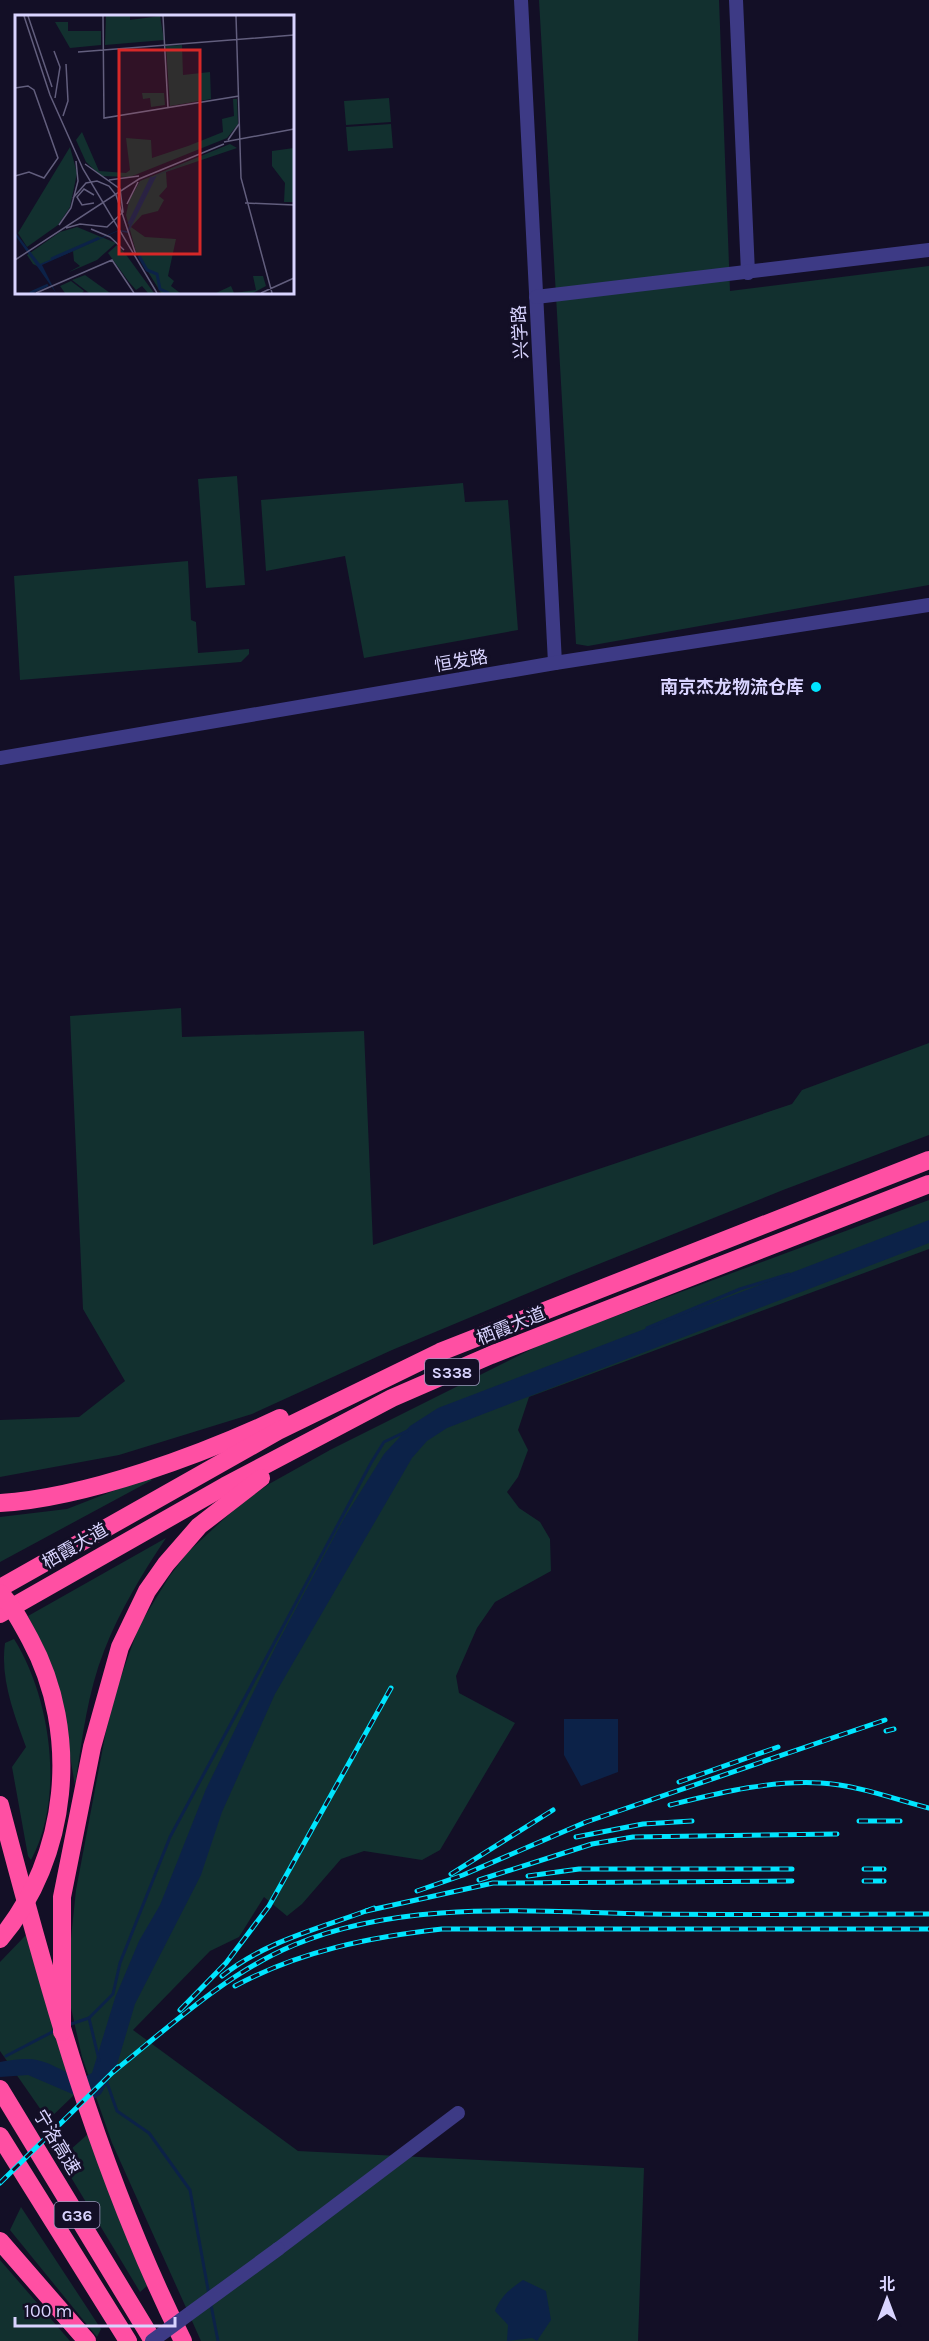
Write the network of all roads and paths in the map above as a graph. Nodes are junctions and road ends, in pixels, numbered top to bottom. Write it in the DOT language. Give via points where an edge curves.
graph roads {
  1 [pos="521,0"];
  2 [pos="736,0"];
  3 [pos="929,250"];
  4 [pos="748,273"];
  5 [pos="536,297"];
  6 [pos="929,605"];
  7 [pos="555,663"];
  8 [pos="0,758"];
  9 [pos="929,1160"];
  10 [pos="929,1184"];
  11 [pos="521,1344"];
  12 [pos="440,1352"];
  13 [pos="0,1503"];
  14 [pos="0,1591"];
  15 [pos="0,1614"];
  16 [pos="0,1805"];
  17 [pos="0,1939"];
  18 [pos="62,2032"];
  19 [pos="0,2089"];
  20 [pos="458,2113"];
  21 [pos="0,2136"];
  22 [pos="0,2241"];
  23 [pos="87,2341"];
  24 [pos="128,2341"];
  25 [pos="153,2341"];
  26 [pos="183,2341"];
  1 -- 5 [label="street, 兴学路"];
  2 -- 4 [label="street"];
  3 -- 4 [label="street"];
  4 -- 5 [label="street"];
  5 -- 7 [label="street, 兴学路"];
  6 -- 7 [label="street, 恒发路"];
  7 -- 8 [label="street, 恒发路"];
  9 -- 12 [label="highway, 栖霞大道 / S338"];
  10 -- 11 [label="highway, 栖霞大道 / S338"];
  11 -- 15 [label="highway, 栖霞大道 / S338" via="342,1422"];
  11 -- 18 [label="highway" via="251,1484 199,1526 147,1591 131,1620 110,1676 76,1823 62,1897"];
  12 -- 13 [label="highway" via="361,1382 243,1436 151,1468 54,1496"];
  12 -- 14 [label="highway, 栖霞大道 / S338" via="278,1431"];
  14 -- 17 [label="highway, bridge" via="44,1670 59,1728 62,1775 46,1856 26,1904"];
  16 -- 18 [label="highway"];
  18 -- 26 [label="highway" via="134,2235"];
  19 -- 25 [label="highway, 宁洛高速 / G36"];
  20 -- 25 [label="street, bridge"];
  21 -- 24 [label="highway, G36"];
  22 -- 23 [label="highway"];
}
